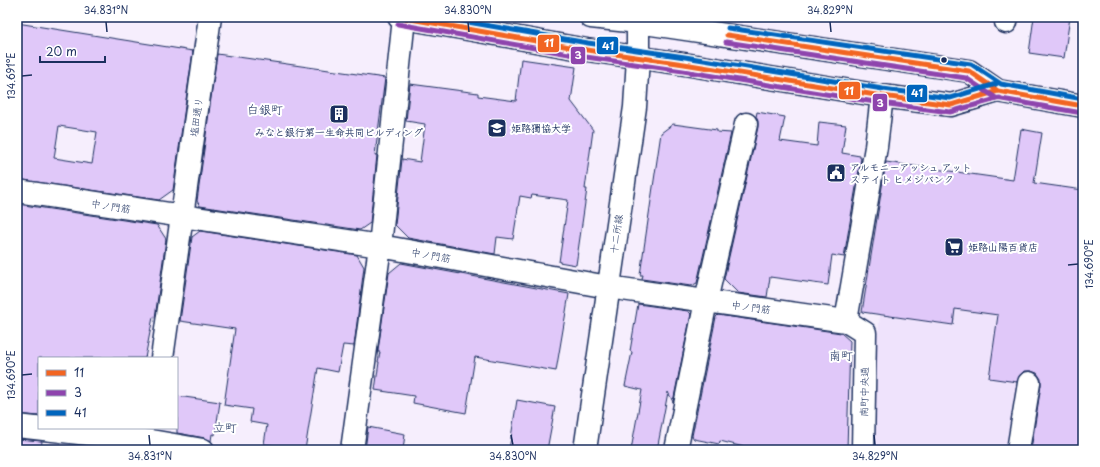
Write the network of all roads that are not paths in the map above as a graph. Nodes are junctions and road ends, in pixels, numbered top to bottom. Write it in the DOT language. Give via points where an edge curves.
graph roads {
  1 [pos="210,17"];
  2 [pos="401,17"];
  3 [pos="591,17"];
  4 [pos="638,20"];
  5 [pos="638,58"];
  6 [pos="998,91"];
  7 [pos="882,96"];
  8 [pos="1083,106"];
  9 [pos="746,124"];
  10 [pos="17,191"];
  11 [pos="182,217"];
  12 [pos="380,246"];
  13 [pos="608,287"];
  14 [pos="706,301"];
  15 [pos="846,321"];
  16 [pos="162,357"];
  17 [pos="1029,383"];
  18 [pos="17,426"];
  19 [pos="38,428"];
  20 [pos="46,429"];
  21 [pos="151,440"];
  22 [pos="203,450"];
  23 [pos="352,450"];
  24 [pos="585,450"];
  25 [pos="676,450"];
  26 [pos="863,450"];
  27 [pos="1018,450"];
  1 -- 11 [label="street, 塩田通り"];
  2 -- 5 [label="street"];
  2 -- 12 [label="street"];
  3 -- 4 [label="street"];
  4 -- 5 [label="street, 十二所線"];
  4 -- 6 [label="street" via="968,71"];
  5 -- 7 [label="street"];
  5 -- 13 [label="street, 十二所線" via="635,107"];
  6 -- 7 [label="street" via="951,105"];
  6 -- 8 [label="street"];
  7 -- 15 [label="street" via="876,148"];
  9 -- 14 [label="street"];
  10 -- 11 [label="street, 中ノ門筋"];
  11 -- 12 [label="street, 中ノ門筋"];
  11 -- 16 [label="street, 塩田通り"];
  12 -- 13 [label="street, 中ノ門筋"];
  12 -- 23 [label="street"];
  13 -- 14 [label="street, 中ノ門筋"];
  13 -- 24 [label="street, 十二所線"];
  14 -- 15 [label="street, 中ノ門筋"];
  14 -- 25 [label="street"];
  15 -- 26 [label="street, 南町中央通" via="865,333"];
  17 -- 27 [label="street"];
  18 -- 19 [label="street"];
  20 -- 21 [label="street"];
  21 -- 22 [label="street"];
}
